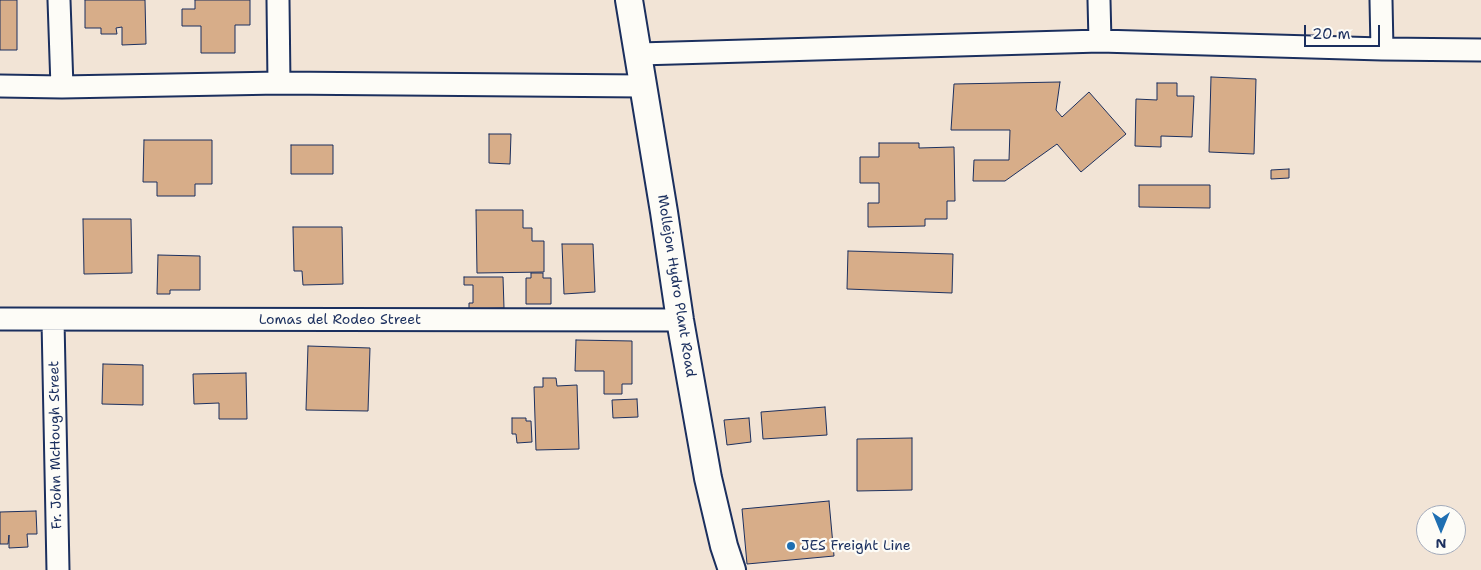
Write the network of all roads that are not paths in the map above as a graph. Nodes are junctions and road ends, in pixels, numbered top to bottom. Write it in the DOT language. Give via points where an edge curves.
graph roads {
  1 [pos="59,0"];
  2 [pos="278,0"];
  3 [pos="629,0"];
  4 [pos="1099,0"];
  5 [pos="1381,0"];
  6 [pos="1100,41"];
  7 [pos="1382,49"];
  8 [pos="1481,50"];
  9 [pos="639,54"];
  10 [pos="279,82"];
  11 [pos="0,86"];
  12 [pos="643,86"];
  13 [pos="62,87"];
  14 [pos="0,319"];
  15 [pos="53,320"];
  16 [pos="680,320"];
  17 [pos="58,570"];
  18 [pos="732,570"];
  1 -- 13 [label="street"];
  2 -- 10 [label="street"];
  3 -- 9 [label="street, Mollejon Hydro Plant Road"];
  4 -- 6 [label="street"];
  5 -- 7 [label="street"];
  6 -- 7 [label="street"];
  6 -- 9 [label="street"];
  7 -- 8 [label="street"];
  9 -- 12 [label="street, Mollejon Hydro Plant Road"];
  10 -- 12 [label="street"];
  10 -- 13 [label="street"];
  11 -- 13 [label="street"];
  12 -- 16 [label="street, Mollejon Hydro Plant Road"];
  14 -- 15 [label="street, Lomas del Rodeo Street"];
  15 -- 16 [label="street, Lomas del Rodeo Street"];
  15 -- 17 [label="street, Fr. John McHough Street"];
  16 -- 18 [label="street, Mollejon Hydro Plant Road" via="710,486"];
}
